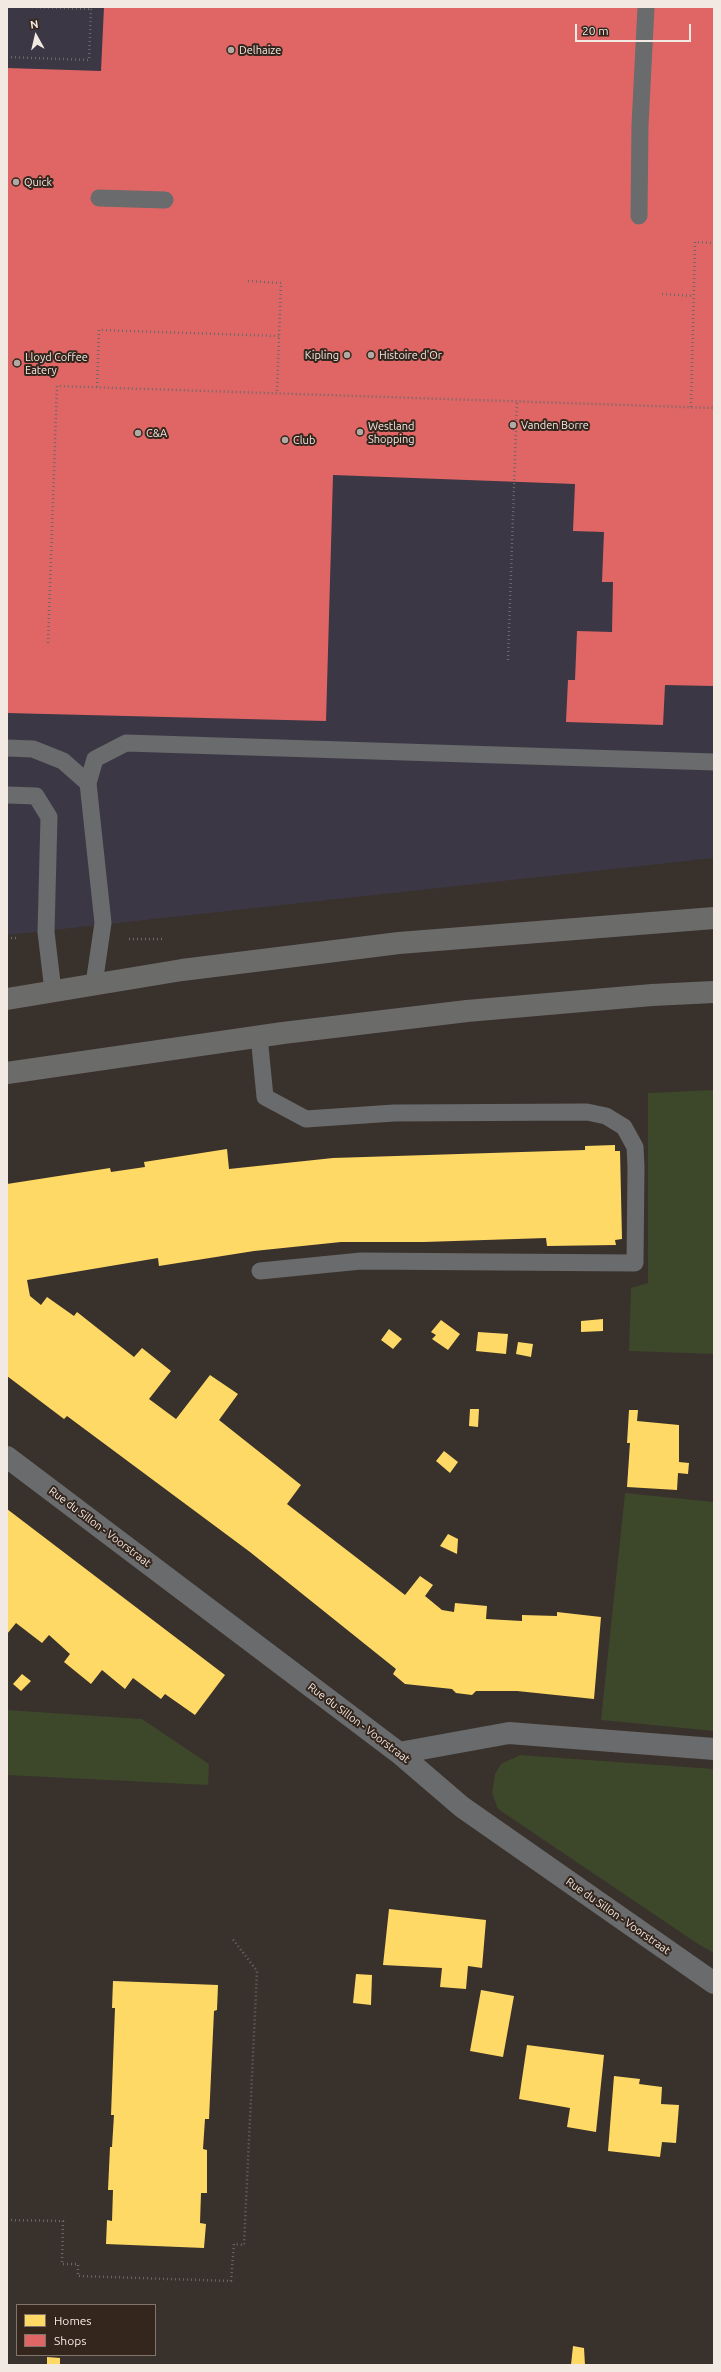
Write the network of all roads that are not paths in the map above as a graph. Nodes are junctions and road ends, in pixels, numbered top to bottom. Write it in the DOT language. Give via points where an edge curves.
graph roads {
  1 [pos="646,7"];
  2 [pos="99,198"];
  3 [pos="165,200"];
  4 [pos="639,216"];
  5 [pos="7,748"];
  6 [pos="714,762"];
  7 [pos="88,782"];
  8 [pos="7,795"];
  9 [pos="714,918"];
  10 [pos="94,984"];
  11 [pos="53,991"];
  12 [pos="714,992"];
  13 [pos="7,999"];
  14 [pos="260,1036"];
  15 [pos="7,1073"];
  16 [pos="260,1271"];
  17 [pos="7,1457"];
  18 [pos="714,1749"];
  19 [pos="399,1753"];
  20 [pos="714,1983"];
  1 -- 4 [label="lane" via="640,125"];
  2 -- 3 [label="lane"];
  5 -- 7 [label="lane" via="33,749 63,761"];
  6 -- 7 [label="lane" via="126,743 95,759"];
  7 -- 10 [label="lane" via="103,922"];
  8 -- 11 [label="lane" via="36,796 49,817 46,932"];
  9 -- 10 [label="main road" via="399,943 217,965"];
  10 -- 11 [label="main road"];
  11 -- 13 [label="main road"];
  12 -- 14 [label="main road" via="467,1011"];
  14 -- 15 [label="main road"];
  14 -- 16 [label="lane" via="265,1096 306,1119 394,1113 587,1112 606,1116 624,1127 635,1147 636,1167 635,1263 361,1261"];
  17 -- 19 [label="street, Rue du Sillon - Voorstraat"];
  18 -- 19 [label="street" via="510,1733"];
  19 -- 20 [label="street, Rue du Sillon - Voorstraat" via="462,1807"];
}
